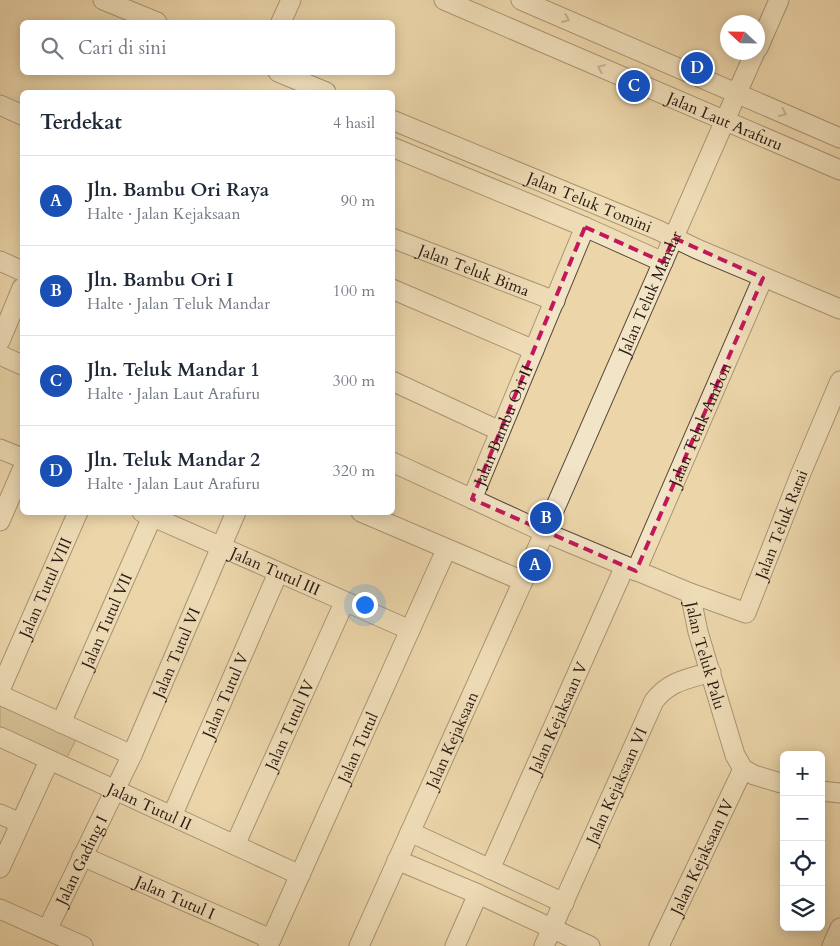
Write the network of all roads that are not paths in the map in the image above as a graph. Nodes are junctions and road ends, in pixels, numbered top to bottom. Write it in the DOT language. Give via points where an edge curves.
graph roads {
  1 [pos="103,0"];
  2 [pos="290,0"];
  3 [pos="444,0"];
  4 [pos="521,0"];
  5 [pos="779,0"];
  6 [pos="152,20"];
  7 [pos="283,20"];
  8 [pos="765,32"];
  9 [pos="752,60"];
  10 [pos="285,75"];
  11 [pos="321,90"];
  12 [pos="738,94"];
  13 [pos="0,105"];
  14 [pos="20,114"];
  15 [pos="395,121"];
  16 [pos="726,122"];
  17 [pos="840,138"];
  18 [pos="395,148"];
  19 [pos="840,170"];
  20 [pos="585,227"];
  21 [pos="674,238"];
  22 [pos="395,239"];
  23 [pos="0,261"];
  24 [pos="663,262"];
  25 [pos="20,270"];
  26 [pos="763,278"];
  27 [pos="395,290"];
  28 [pos="20,293"];
  29 [pos="555,302"];
  30 [pos="840,309"];
  31 [pos="0,340"];
  32 [pos="534,350"];
  33 [pos="0,355"];
  34 [pos="20,364"];
  35 [pos="395,382"];
  36 [pos="840,382"];
  37 [pos="500,431"];
  38 [pos="0,449"];
  39 [pos="20,457"];
  40 [pos="395,463"];
  41 [pos="20,475"];
  42 [pos="472,499"];
  43 [pos="77,515"];
  44 [pos="147,515"];
  45 [pos="235,515"];
  46 [pos="368,515"];
  47 [pos="0,521"];
  48 [pos="544,532"];
  49 [pos="220,548"];
  50 [pos="446,550"];
  51 [pos="630,568"];
  52 [pos="278,573"];
  53 [pos="523,581"];
  54 [pos="690,593"];
  55 [pos="344,603"];
  56 [pos="410,630"];
  57 [pos="711,672"];
  58 [pos="0,690"];
  59 [pos="0,695"];
  60 [pos="61,723"];
  61 [pos="0,737"];
  62 [pos="132,755"];
  63 [pos="49,760"];
  64 [pos="743,769"];
  65 [pos="780,783"];
  66 [pos="115,791"];
  67 [pos="825,791"];
  68 [pos="840,793"];
  69 [pos="0,814"];
  70 [pos="172,816"];
  71 [pos="20,823"];
  72 [pos="410,832"];
  73 [pos="235,845"];
  74 [pos="82,856"];
  75 [pos="398,860"];
  76 [pos="0,868"];
  77 [pos="490,869"];
  78 [pos="300,875"];
  79 [pos="478,894"];
  80 [pos="564,902"];
  81 [pos="2,914"];
  82 [pos="840,928"];
  83 [pos="46,930"];
  84 [pos="548,938"];
  85 [pos="269,943"];
  86 [pos="83,946"];
  87 [pos="359,946"];
  88 [pos="455,946"];
  89 [pos="590,946"];
  90 [pos="659,946"];
  91 [pos="832,946"];
  1 -- 6 [label="street"];
  2 -- 7 [label="street"];
  16 -- 3 [label="street, Jalan Laut Arafuru, one-way"];
  4 -- 12 [label="street, Jalan Laut Arafuru, one-way"];
  5 -- 8 [label="street"];
  9 -- 12 [label="street, Jalan Teluk Mandar"];
  10 -- 11 [label="street"];
  12 -- 16 [label="street, Jalan Teluk Mandar"];
  12 -- 17 [label="street, Jalan Laut Arafuru, one-way"];
  13 -- 14 [label="street"];
  15 -- 21 [label="street, Jalan Teluk Tomini"];
  16 -- 19 [label="street, Jalan Laut Arafuru"];
  16 -- 21 [label="street, Jalan Teluk Mandar"];
  18 -- 20 [label="street, Jalan Teluk Tomini"];
  20 -- 24 [label="street, Jalan Teluk Tomini"];
  20 -- 29 [label="street, Jalan Bambu Ori II"];
  21 -- 24 [label="street, Jalan Teluk Mandar"];
  21 -- 26 [label="street, Jalan Teluk Tomini"];
  22 -- 29 [label="street, Jalan Teluk Bima"];
  23 -- 25 [label="street"];
  24 -- 48 [label="street, Jalan Teluk Mandar"];
  26 -- 30 [label="street, Jalan Teluk Tomini"];
  26 -- 51 [label="street, Jalan Teluk Ambon"];
  27 -- 32 [label="street"];
  28 -- 31 [label="street"];
  29 -- 32 [label="street, Jalan Bambu Ori II"];
  32 -- 37 [label="street, Jalan Bambu Ori II"];
  33 -- 34 [label="street"];
  35 -- 37 [label="street"];
  36 -- 54 [label="street, Jalan Teluk Ratai" via="746,613"];
  37 -- 42 [label="street, Jalan Bambu Ori II"];
  38 -- 39 [label="street"];
  40 -- 42 [label="street, Jalan Teluk Palu"];
  41 -- 47 [label="street"];
  42 -- 48 [label="street, Jalan Teluk Palu"];
  43 -- 58 [label="street, Jalan Tutul VIII"];
  44 -- 49 [label="street, Jalan Tutul III"];
  44 -- 60 [label="street, Jalan Tutul VII"];
  45 -- 49 [label="street, Jalan Tutul VI"];
  46 -- 50 [label="street"];
  48 -- 51 [label="street, Jalan Teluk Palu"];
  48 -- 53 [label="street, Jalan Kejaksaan"];
  49 -- 52 [label="street, Jalan Tutul III"];
  49 -- 62 [label="street, Jalan Tutul VI"];
  50 -- 53 [label="street"];
  50 -- 56 [label="street, Jalan Tutul"];
  51 -- 54 [label="street, Jalan Teluk Palu"];
  51 -- 77 [label="street, Jalan Kejaksaan V"];
  52 -- 55 [label="street, Jalan Tutul III"];
  52 -- 70 [label="street, Jalan Tutul V"];
  53 -- 72 [label="street, Jalan Kejaksaan"];
  54 -- 57 [label="street, Jalan Teluk Palu"];
  55 -- 56 [label="street, Jalan Tutul III"];
  55 -- 73 [label="street, Jalan Tutul IV"];
  56 -- 78 [label="street, Jalan Tutul"];
  57 -- 64 [label="street, Jalan Teluk Palu"];
  57 -- 80 [label="street, Jalan Kejaksaan VI" via="671,684 654,700"];
  59 -- 60 [label="street"];
  60 -- 62 [label="street"];
  61 -- 63 [label="street, Jalan Tutul II"];
  62 -- 66 [label="street, Jalan Tutul VI"];
  63 -- 66 [label="street, Jalan Tutul II"];
  63 -- 71 [label="street"];
  64 -- 65 [label="street"];
  64 -- 90 [label="street, Jalan Kejaksaan IV"];
  66 -- 70 [label="street, Jalan Tutul II"];
  66 -- 74 [label="street, Jalan Gading I"];
  67 -- 68 [label="street"];
  69 -- 71 [label="street"];
  70 -- 73 [label="street, Jalan Tutul II"];
  71 -- 76 [label="street"];
  72 -- 75 [label="street, Jalan Kejaksaan"];
  72 -- 77 [label="street"];
  73 -- 78 [label="street, Jalan Tutul II"];
  74 -- 83 [label="street, Jalan Gading I"];
  74 -- 85 [label="street, Jalan Tutul I"];
  75 -- 79 [label="street"];
  75 -- 87 [label="street, Jalan Kejaksaan"];
  77 -- 80 [label="street"];
  78 -- 85 [label="street, Jalan Tutul"];
  79 -- 84 [label="street"];
  79 -- 88 [label="street"];
  80 -- 84 [label="street, Jalan Kejaksaan VI"];
  81 -- 83 [label="street"];
  82 -- 91 [label="street"];
  83 -- 86 [label="street"];
  84 -- 89 [label="street"];
}
